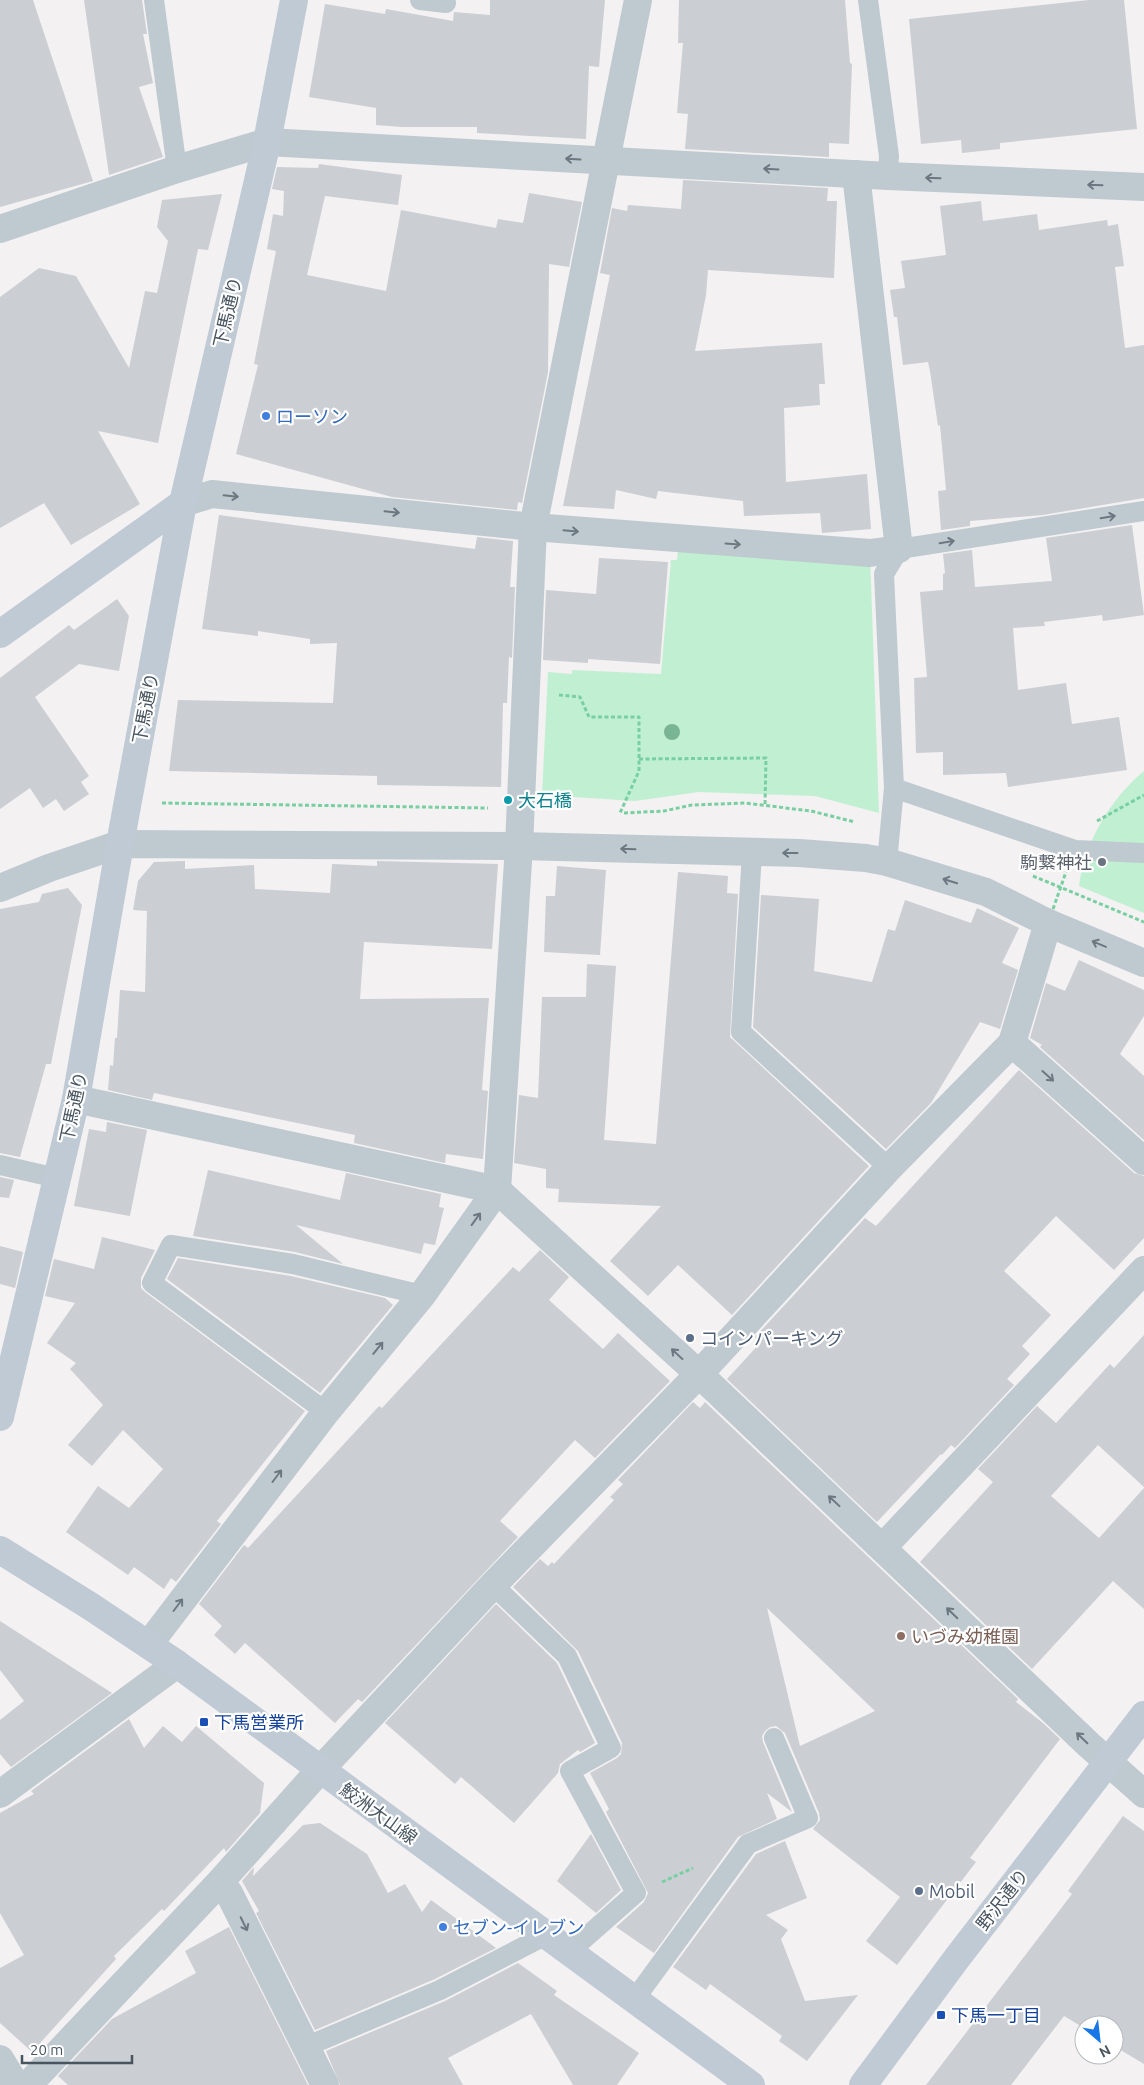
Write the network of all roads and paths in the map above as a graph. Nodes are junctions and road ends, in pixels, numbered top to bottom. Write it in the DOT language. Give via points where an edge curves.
graph roads {
  1 [pos="154,0"];
  2 [pos="294,0"];
  3 [pos="420,0"];
  4 [pos="638,0"];
  5 [pos="868,0"];
  6 [pos="446,3"];
  7 [pos="267,142"];
  8 [pos="605,160"];
  9 [pos="177,169"];
  10 [pos="856,174"];
  11 [pos="888,176"];
  12 [pos="1144,187"];
  13 [pos="0,230"];
  14 [pos="183,502"];
  15 [pos="1144,511"];
  16 [pos="533,527"];
  17 [pos="899,549"];
  18 [pos="0,634"];
  19 [pos="525,691"];
  20 [pos="639,759"];
  21 [pos="894,788"];
  22 [pos="765,806"];
  23 [pos="620,813"];
  24 [pos="120,844"];
  25 [pos="519,846"];
  26 [pos="752,853"];
  27 [pos="1144,853"];
  28 [pos="887,862"];
  29 [pos="1066,872"];
  30 [pos="0,888"];
  31 [pos="1050,916"];
  32 [pos="1144,963"];
  33 [pos="1012,1043"];
  34 [pos="76,1099"];
  35 [pos="1144,1160"];
  36 [pos="0,1164"];
  37 [pos="889,1168"];
  38 [pos="57,1178"];
  39 [pos="498,1190"];
  40 [pos="1144,1270"];
  41 [pos="422,1295"];
  42 [pos="699,1374"];
  43 [pos="326,1412"];
  44 [pos="0,1417"];
  45 [pos="882,1547"];
  46 [pos="0,1550"];
  47 [pos="493,1586"];
  48 [pos="149,1644"];
  49 [pos="178,1664"];
  50 [pos="1144,1715"];
  51 [pos="774,1738"];
  52 [pos="1108,1761"];
  53 [pos="320,1770"];
  54 [pos="0,1794"];
  55 [pos="1144,1794"];
  56 [pos="220,1882"];
  57 [pos="546,1935"];
  58 [pos="569,1952"];
  59 [pos="634,2000"];
  60 [pos="304,2047"];
  61 [pos="0,2059"];
  62 [pos="16,2085"];
  63 [pos="28,2085"];
  64 [pos="325,2085"];
  65 [pos="751,2085"];
  66 [pos="863,2085"];
  1 -- 9 [label="lane"];
  2 -- 7 [label="street, 下馬通り"];
  3 -- 6 [label="lane"];
  4 -- 8 [label="street"];
  5 -- 11 [label="lane" via="889,156"];
  8 -- 7 [label="street, one-way"];
  7 -- 9 [label="street"];
  7 -- 14 [label="street, 下馬通り"];
  10 -- 8 [label="street, one-way"];
  8 -- 16 [label="street"];
  9 -- 13 [label="street"];
  10 -- 11 [label="street"];
  10 -- 17 [label="street"];
  12 -- 11 [label="street, one-way"];
  14 -- 16 [label="street, one-way" via="212,494"];
  14 -- 18 [label="street"];
  14 -- 24 [label="street, 下馬通り"];
  17 -- 15 [label="lane, one-way"];
  16 -- 17 [label="street, one-way" via="870,553"];
  16 -- 19 [label="street"];
  17 -- 21 [label="lane" via="884,574"];
  19 -- 20 [label="path" via="580,697 589,717 639,717"];
  19 -- 25 [label="street"];
  20 -- 22 [label="path" via="766,758"];
  20 -- 23 [label="path" via="639,771"];
  21 -- 27 [label="lane" via="1075,850"];
  21 -- 28 [label="lane"];
  24 -- 25 [label="street"];
  24 -- 30 [label="street"];
  24 -- 34 [label="street, 下馬通り"];
  26 -- 25 [label="street, one-way"];
  25 -- 39 [label="street"];
  28 -- 26 [label="street, one-way" via="799,853"];
  26 -- 37 [label="lane" via="741,1032"];
  31 -- 28 [label="street, one-way" via="986,892"];
  29 -- 31 [label="path, bridge"];
  32 -- 31 [label="street, one-way"];
  31 -- 33 [label="street"];
  33 -- 35 [label="street, one-way"];
  33 -- 37 [label="street"];
  34 -- 38 [label="street, 下馬通り"];
  34 -- 39 [label="street"];
  36 -- 38 [label="lane"];
  37 -- 42 [label="street"];
  38 -- 44 [label="street, 下馬通り"];
  41 -- 39 [label="street, one-way"];
  42 -- 39 [label="street, one-way"];
  40 -- 45 [label="street"];
  43 -- 41 [label="street, one-way"];
  41 -- 43 [label="lane" via="293,1264 171,1245 152,1283"];
  45 -- 42 [label="street, one-way"];
  42 -- 47 [label="street"];
  48 -- 43 [label="street, one-way"];
  52 -- 45 [label="street, one-way"];
  46 -- 48 [label="street, 鮫洲大山線"];
  47 -- 53 [label="street"];
  47 -- 58 [label="lane" via="567,1656 611,1748 570,1771 636,1893"];
  48 -- 49 [label="street, 鮫洲大山線"];
  49 -- 53 [label="street, 鮫洲大山線"];
  49 -- 54 [label="street"];
  50 -- 52 [label="street, 野沢通り"];
  51 -- 59 [label="lane" via="808,1818 748,1844"];
  52 -- 55 [label="street"];
  52 -- 66 [label="street, 野沢通り"];
  53 -- 56 [label="street"];
  53 -- 57 [label="street, 鮫洲大山線"];
  56 -- 60 [label="street, one-way" via="229,1893"];
  56 -- 63 [label="street"];
  57 -- 58 [label="street, 鮫洲大山線"];
  57 -- 60 [label="lane" via="440,1990"];
  58 -- 59 [label="street, 鮫洲大山線"];
  59 -- 65 [label="street, 鮫洲大山線"];
  60 -- 64 [label="street"];
  61 -- 62 [label="street"];
}
